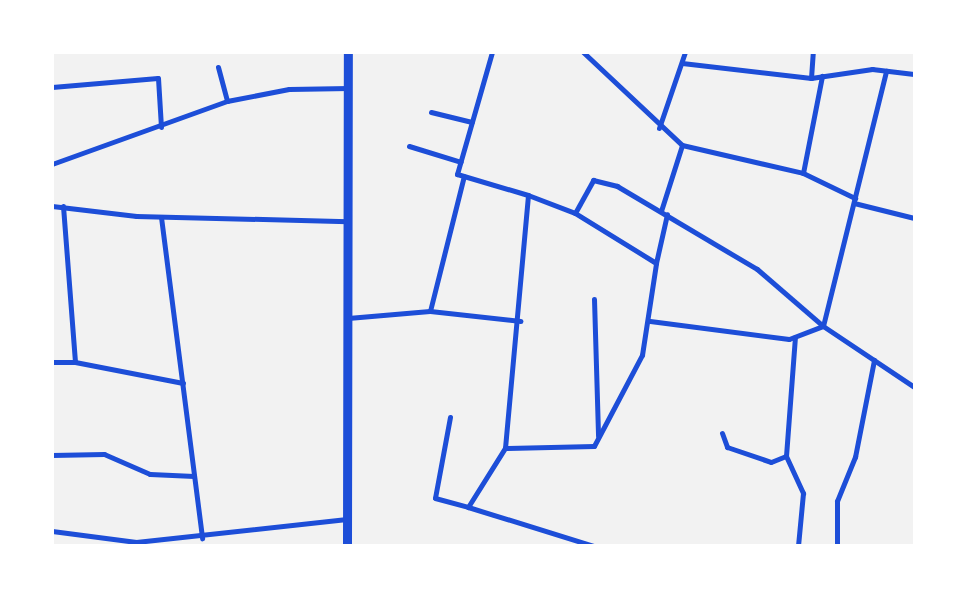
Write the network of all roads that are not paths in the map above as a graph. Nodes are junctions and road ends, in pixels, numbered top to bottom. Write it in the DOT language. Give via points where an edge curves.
graph roads {
  1 [pos="348,52"];
  2 [pos="492,52"];
  3 [pos="583,52"];
  4 [pos="685,52"];
  5 [pos="813,52"];
  6 [pos="682,63"];
  7 [pos="218,67"];
  8 [pos="886,71"];
  9 [pos="915,74"];
  10 [pos="822,76"];
  11 [pos="811,78"];
  12 [pos="52,87"];
  13 [pos="349,88"];
  14 [pos="227,101"];
  15 [pos="431,112"];
  16 [pos="472,122"];
  17 [pos="161,127"];
  18 [pos="659,128"];
  19 [pos="682,145"];
  20 [pos="410,146"];
  21 [pos="461,162"];
  22 [pos="52,164"];
  23 [pos="803,173"];
  24 [pos="464,176"];
  25 [pos="528,195"];
  26 [pos="855,200"];
  27 [pos="52,205"];
  28 [pos="63,206"];
  29 [pos="661,211"];
  30 [pos="575,213"];
  31 [pos="667,214"];
  32 [pos="162,217"];
  33 [pos="915,218"];
  34 [pos="348,221"];
  35 [pos="656,263"];
  36 [pos="594,299"];
  37 [pos="430,311"];
  38 [pos="348,318"];
  39 [pos="520,321"];
  40 [pos="650,321"];
  41 [pos="823,326"];
  42 [pos="795,337"];
  43 [pos="874,360"];
  44 [pos="52,362"];
  45 [pos="75,362"];
  46 [pos="183,383"];
  47 [pos="915,387"];
  48 [pos="450,417"];
  49 [pos="722,433"];
  50 [pos="598,438"];
  51 [pos="505,447"];
  52 [pos="52,455"];
  53 [pos="786,456"];
  54 [pos="194,475"];
  55 [pos="468,507"];
  56 [pos="347,519"];
  57 [pos="52,531"];
  58 [pos="202,538"];
  59 [pos="347,545"];
  60 [pos="592,545"];
  61 [pos="798,545"];
  62 [pos="837,545"];
  1 -- 13 [label="highway"];
  2 -- 16 [label="street"];
  3 -- 18 [label="street"];
  4 -- 6 [label="street"];
  5 -- 11 [label="street"];
  6 -- 11 [label="street"];
  6 -- 18 [label="street"];
  7 -- 14 [label="street"];
  8 -- 9 [label="street"];
  8 -- 10 [label="street"];
  8 -- 26 [label="street"];
  10 -- 11 [label="street"];
  10 -- 23 [label="street"];
  12 -- 17 [label="street" via="158,78"];
  13 -- 14 [label="street" via="289,89"];
  13 -- 34 [label="highway"];
  14 -- 17 [label="street"];
  15 -- 16 [label="street"];
  16 -- 21 [label="street"];
  17 -- 22 [label="street"];
  18 -- 19 [label="street"];
  19 -- 23 [label="street"];
  19 -- 29 [label="street"];
  20 -- 21 [label="street"];
  21 -- 24 [label="street" via="457,174"];
  23 -- 26 [label="street"];
  24 -- 25 [label="street"];
  24 -- 37 [label="street"];
  25 -- 30 [label="street"];
  25 -- 39 [label="street"];
  26 -- 33 [label="street"];
  26 -- 41 [label="street"];
  27 -- 28 [label="street"];
  28 -- 32 [label="street"];
  28 -- 45 [label="street"];
  29 -- 30 [label="street" via="617,186 593,180"];
  29 -- 31 [label="street"];
  30 -- 35 [label="street"];
  31 -- 35 [label="street"];
  31 -- 41 [label="street" via="757,269"];
  32 -- 34 [label="street"];
  32 -- 46 [label="street"];
  34 -- 38 [label="highway"];
  35 -- 40 [label="street"];
  36 -- 50 [label="street"];
  37 -- 38 [label="street"];
  37 -- 39 [label="street"];
  38 -- 56 [label="highway"];
  39 -- 51 [label="street"];
  40 -- 42 [label="street"];
  40 -- 50 [label="street" via="642,355"];
  41 -- 42 [label="street"];
  41 -- 43 [label="street"];
  42 -- 53 [label="street"];
  43 -- 47 [label="street"];
  43 -- 62 [label="street" via="855,457 837,501"];
  44 -- 45 [label="street"];
  45 -- 46 [label="street"];
  46 -- 54 [label="street"];
  48 -- 55 [label="street" via="435,498"];
  49 -- 53 [label="street" via="727,447 771,463"];
  50 -- 51 [label="street" via="592,449"];
  51 -- 55 [label="street"];
  52 -- 54 [label="street" via="104,454 150,474"];
  53 -- 61 [label="street" via="803,493"];
  54 -- 58 [label="street"];
  55 -- 60 [label="street"];
  56 -- 58 [label="street"];
  56 -- 59 [label="highway"];
  57 -- 58 [label="street" via="136,542"];
}
